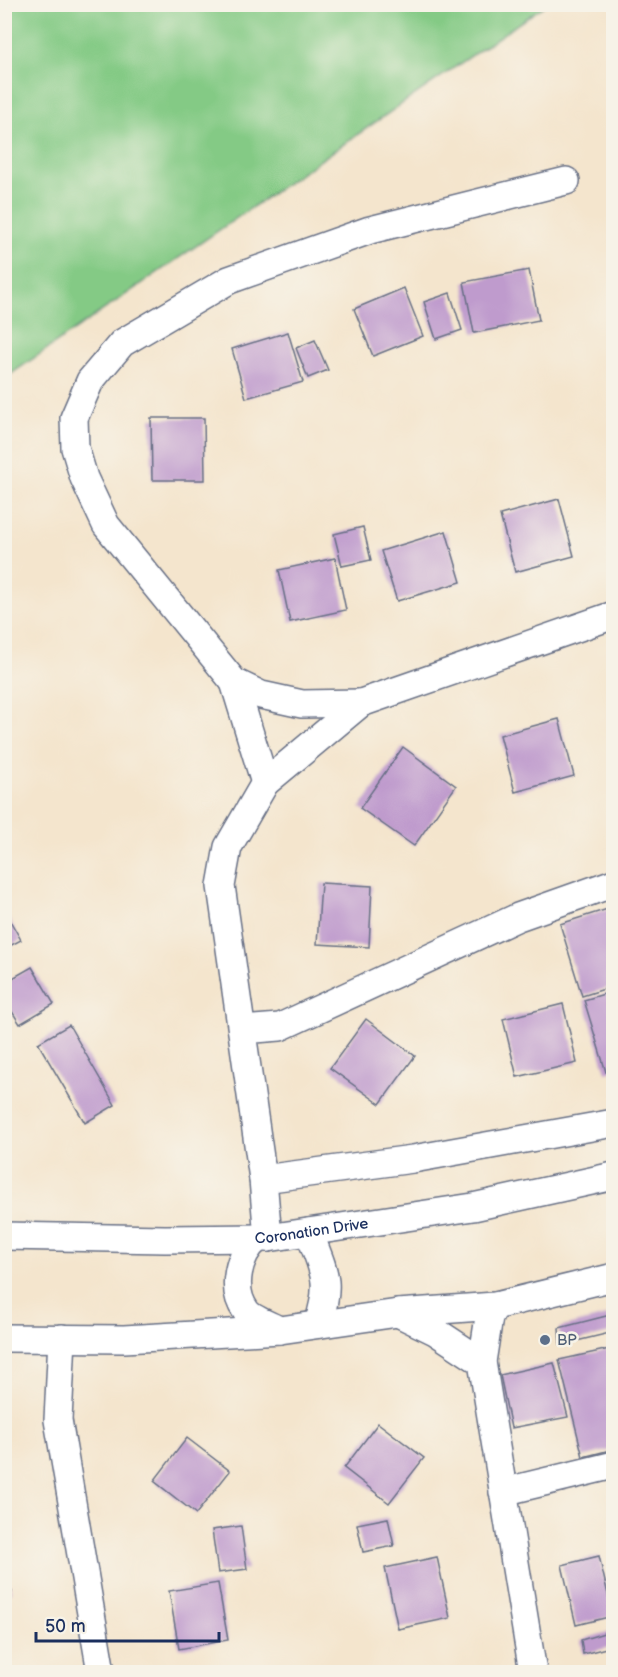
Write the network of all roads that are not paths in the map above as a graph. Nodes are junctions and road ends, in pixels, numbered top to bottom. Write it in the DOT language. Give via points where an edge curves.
graph roads {
  1 [pos="566,181"];
  2 [pos="614,615"];
  3 [pos="234,682"];
  4 [pos="361,703"];
  5 [pos="265,783"];
  6 [pos="614,883"];
  7 [pos="242,1030"];
  8 [pos="614,1123"];
  9 [pos="614,1176"];
  10 [pos="263,1179"];
  11 [pos="309,1232"];
  12 [pos="4,1236"];
  13 [pos="263,1238"];
  14 [pos="614,1277"];
  15 [pos="495,1306"];
  16 [pos="398,1313"];
  17 [pos="318,1324"];
  18 [pos="280,1330"];
  19 [pos="4,1338"];
  20 [pos="62,1338"];
  21 [pos="482,1362"];
  22 [pos="614,1465"];
  23 [pos="503,1492"];
  24 [pos="101,1672"];
  25 [pos="533,1672"];
  1 -- 3 [label="street" via="370,230 229,280 122,343 90,381 74,418 75,448 106,525"];
  2 -- 4 [label="street"];
  3 -- 4 [label="street" via="261,695 302,704"];
  3 -- 5 [label="street"];
  4 -- 5 [label="street"];
  5 -- 7 [label="street" via="228,847 221,886"];
  6 -- 7 [label="street" via="518,917 280,1027"];
  7 -- 10 [label="street"];
  8 -- 10 [label="street" via="413,1159"];
  9 -- 11 [label="street, Coronation Drive" via="473,1207"];
  10 -- 13 [label="street"];
  11 -- 13 [label="street, Coronation Drive"];
  11 -- 17 [label="street" via="326,1279 325,1304"];
  12 -- 13 [label="street, Coronation Drive"];
  13 -- 18 [label="street" via="251,1244 240,1265 237,1290 246,1312"];
  14 -- 15 [label="street"];
  15 -- 16 [label="street"];
  15 -- 21 [label="street" via="489,1317"];
  16 -- 17 [label="street"];
  16 -- 21 [label="street" via="435,1331"];
  17 -- 18 [label="street"];
  18 -- 20 [label="street" via="124,1339"];
  19 -- 20 [label="street"];
  20 -- 24 [label="street" via="58,1420"];
  21 -- 23 [label="street"];
  22 -- 23 [label="street"];
  23 -- 25 [label="street"];
}
